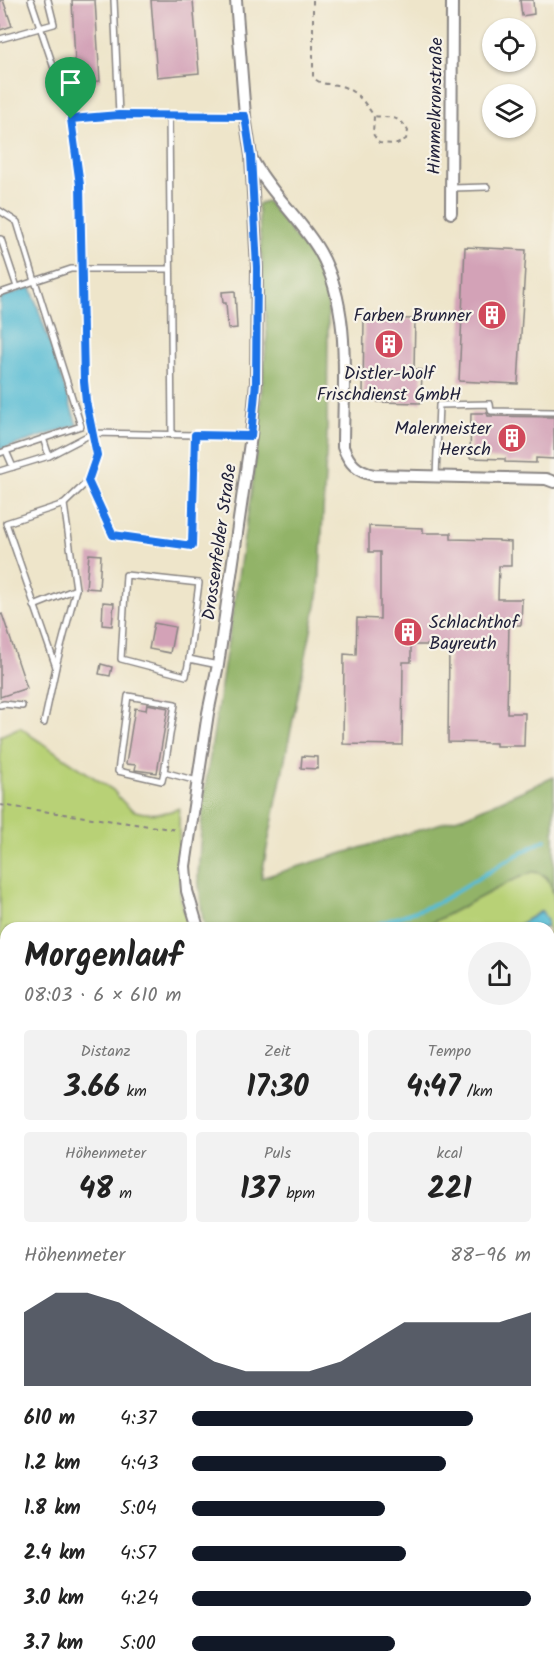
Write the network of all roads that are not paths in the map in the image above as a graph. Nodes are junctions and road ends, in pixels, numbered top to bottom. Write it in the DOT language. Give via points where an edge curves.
graph roads {
  1 [pos="31,0"];
  2 [pos="48,0"];
  3 [pos="114,0"];
  4 [pos="236,0"];
  5 [pos="452,0"];
  6 [pos="40,27"];
  7 [pos="0,39"];
  8 [pos="119,115"];
  9 [pos="169,115"];
  10 [pos="245,116"];
  11 [pos="71,119"];
  12 [pos="251,156"];
  13 [pos="487,187"];
  14 [pos="450,188"];
  15 [pos="0,211"];
  16 [pos="451,213"];
  17 [pos="0,239"];
  18 [pos="170,269"];
  19 [pos="83,270"];
  20 [pos="35,280"];
  21 [pos="17,287"];
  22 [pos="0,293"];
  23 [pos="554,412"];
  24 [pos="93,433"];
  25 [pos="172,435"];
  26 [pos="195,435"];
  27 [pos="251,436"];
  28 [pos="43,438"];
  29 [pos="3,452"];
  30 [pos="49,456"];
  31 [pos="13,467"];
  32 [pos="0,471"];
  33 [pos="436,476"];
  34 [pos="88,481"];
  35 [pos="554,481"];
  36 [pos="64,504"];
  37 [pos="76,589"];
  38 [pos="34,606"];
  39 [pos="189,659"];
  40 [pos="218,665"];
  41 [pos="56,667"];
  42 [pos="0,705"];
  43 [pos="22,706"];
  44 [pos="44,723"];
  45 [pos="164,772"];
  46 [pos="198,782"];
  47 [pos="196,922"];
  1 -- 6 [label="lane"];
  2 -- 6 [label="lane" via="54,24"];
  3 -- 8 [label="lane"];
  4 -- 10 [label="street, Drossenfelder Straße"];
  5 -- 14 [label="street, Himmelkronstraße"];
  6 -- 7 [label="lane"];
  6 -- 11 [label="lane"];
  8 -- 9 [label="lane"];
  8 -- 11 [label="lane"];
  9 -- 10 [label="lane"];
  9 -- 18 [label="lane"];
  10 -- 12 [label="street, Drossenfelder Straße"];
  11 -- 19 [label="lane" via="80,185"];
  12 -- 27 [label="street, Drossenfelder Straße" via="257,268 256,382"];
  12 -- 33 [label="street, Drossenfelder Straße" via="268,185 319,250 331,275 342,329 343,447 347,457 365,474"];
  13 -- 14 [label="lane"];
  14 -- 16 [label="street, Himmelkronstraße"];
  15 -- 20 [label="lane" via="17,222"];
  17 -- 21 [label="lane"];
  18 -- 19 [label="lane"];
  18 -- 25 [label="lane"];
  19 -- 20 [label="lane" via="71,269"];
  19 -- 24 [label="lane" via="84,381"];
  20 -- 21 [label="lane"];
  20 -- 28 [label="lane" via="81,426"];
  21 -- 22 [label="lane"];
  23 -- 33 [label="lane" via="491,411 490,404 439,405"];
  24 -- 25 [label="lane"];
  24 -- 30 [label="lane"];
  24 -- 34 [label="lane" via="97,455"];
  25 -- 26 [label="lane"];
  26 -- 27 [label="lane"];
  26 -- 34 [label="lane" via="192,546 113,535"];
  27 -- 40 [label="street, Drossenfelder Straße"];
  28 -- 29 [label="lane"];
  28 -- 30 [label="lane"];
  29 -- 31 [label="lane"];
  30 -- 31 [label="lane"];
  31 -- 32 [label="lane"];
  33 -- 35 [label="street, Drossenfelder Straße"];
  34 -- 36 [label="lane"];
  36 -- 37 [label="lane"];
  36 -- 38 [label="lane" via="6,523"];
  37 -- 38 [label="lane"];
  37 -- 41 [label="lane"];
  38 -- 41 [label="lane"];
  39 -- 39 [label="lane" via="186,676 121,659 126,575 199,582"];
  39 -- 40 [label="lane"];
  40 -- 46 [label="street, Drossenfelder Straße"];
  41 -- 44 [label="lane"];
  42 -- 43 [label="lane"];
  45 -- 45 [label="lane" via="175,704 128,696 118,771 162,781"];
  45 -- 46 [label="lane"];
  46 -- 47 [label="street, Drossenfelder Straße" via="185,866"];
}
